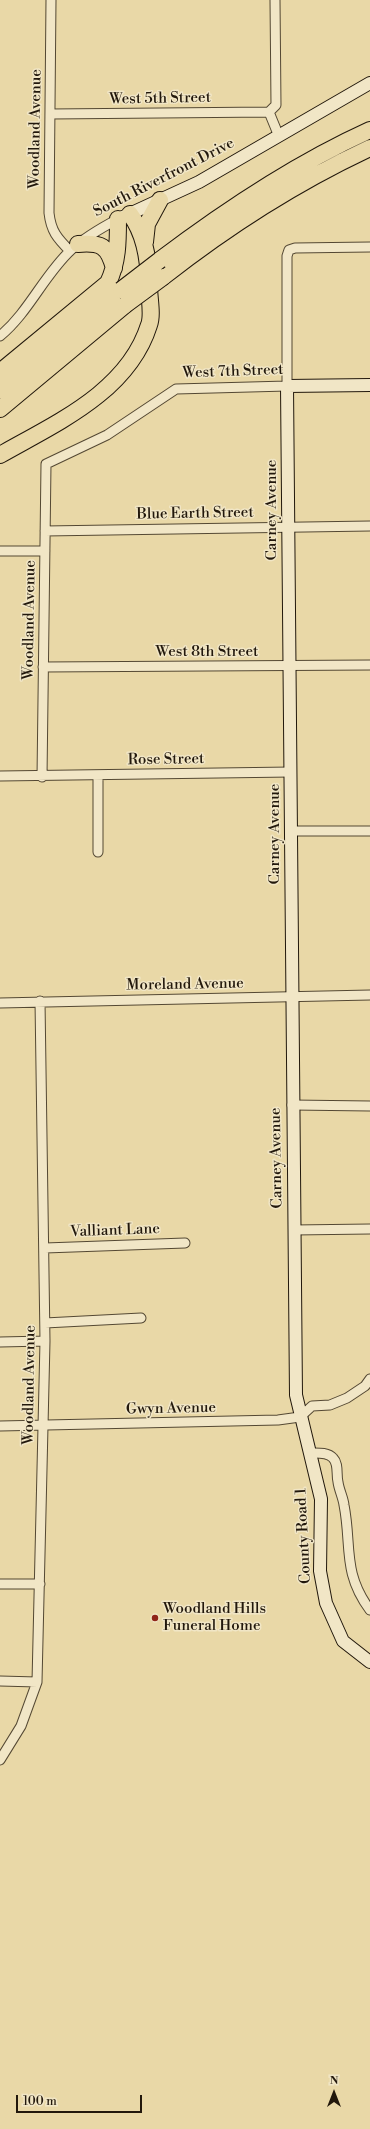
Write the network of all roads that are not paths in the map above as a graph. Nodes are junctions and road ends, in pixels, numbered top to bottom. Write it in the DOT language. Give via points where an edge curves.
graph roads {
  1 [pos="51,0"];
  2 [pos="275,0"];
  3 [pos="370,83"];
  4 [pos="269,112"];
  5 [pos="51,114"];
  6 [pos="370,130"];
  7 [pos="278,134"];
  8 [pos="370,148"];
  9 [pos="160,200"];
  10 [pos="124,217"];
  11 [pos="145,244"];
  12 [pos="74,247"];
  13 [pos="370,247"];
  14 [pos="115,269"];
  15 [pos="123,298"];
  16 [pos="0,336"];
  17 [pos="0,372"];
  18 [pos="370,385"];
  19 [pos="287,386"];
  20 [pos="0,390"];
  21 [pos="0,409"];
  22 [pos="0,456"];
  23 [pos="46,464"];
  24 [pos="370,526"];
  25 [pos="287,527"];
  26 [pos="45,530"];
  27 [pos="0,551"];
  28 [pos="44,551"];
  29 [pos="370,665"];
  30 [pos="290,666"];
  31 [pos="43,667"];
  32 [pos="291,772"];
  33 [pos="0,776"];
  34 [pos="98,776"];
  35 [pos="42,777"];
  36 [pos="292,831"];
  37 [pos="370,831"];
  38 [pos="98,852"];
  39 [pos="370,995"];
  40 [pos="292,996"];
  41 [pos="40,1001"];
  42 [pos="0,1003"];
  43 [pos="292,1105"];
  44 [pos="370,1106"];
  45 [pos="370,1229"];
  46 [pos="294,1230"];
  47 [pos="185,1243"];
  48 [pos="45,1248"];
  49 [pos="141,1318"];
  50 [pos="44,1323"];
  51 [pos="45,1341"];
  52 [pos="0,1342"];
  53 [pos="370,1378"];
  54 [pos="300,1417"];
  55 [pos="43,1425"];
  56 [pos="0,1426"];
  57 [pos="310,1453"];
  58 [pos="0,1584"];
  59 [pos="40,1584"];
  60 [pos="370,1610"];
  61 [pos="370,1662"];
  62 [pos="0,1681"];
  63 [pos="37,1682"];
  64 [pos="0,1760"];
  1 -- 5 [label="street, Woodland Avenue"];
  2 -- 4 [label="street" via="276,105"];
  3 -- 7 [label="main road, South Riverfront Drive"];
  4 -- 5 [label="street, West 5th Street"];
  4 -- 7 [label="street"];
  5 -- 12 [label="street, Woodland Avenue" via="50,225 54,234"];
  6 -- 15 [label="highway, bridge" via="275,180 232,207 160,260"];
  7 -- 9 [label="main road, South Riverfront Drive" via="199,182"];
  8 -- 15 [label="highway, bridge" via="277,196 208,242 163,277"];
  9 -- 10 [label="main road, South Riverfront Drive"];
  9 -- 11 [label="highway" via="147,224"];
  10 -- 11 [label="highway" via="136,222"];
  10 -- 12 [label="street, South Riverfront Drive" via="100,229"];
  10 -- 14 [label="highway"];
  11 -- 22 [label="highway" via="150,324 138,352 116,379 78,410"];
  12 -- 14 [label="highway" via="92,243 101,245 108,250"];
  12 -- 16 [label="street, South Riverfront Drive" via="24,311"];
  13 -- 19 [label="street, Carney Avenue" via="289,250 286,256"];
  14 -- 17 [label="highway" via="101,290"];
  15 -- 20 [label="highway"];
  15 -- 21 [label="highway"];
  18 -- 19 [label="main road, West 7th Street"];
  19 -- 23 [label="street, West 7th Street" via="176,389 107,435"];
  19 -- 25 [label="main road, Carney Avenue"];
  23 -- 26 [label="street, Woodland Avenue"];
  24 -- 25 [label="street, Blue Earth Street"];
  25 -- 26 [label="street, Blue Earth Street"];
  25 -- 30 [label="main road, Carney Avenue"];
  26 -- 28 [label="street, Woodland Avenue"];
  27 -- 28 [label="street"];
  28 -- 31 [label="street, Woodland Avenue"];
  29 -- 30 [label="street, West 8th Street"];
  30 -- 31 [label="street, West 8th Street"];
  30 -- 32 [label="main road, Carney Avenue"];
  31 -- 35 [label="street, Woodland Avenue"];
  32 -- 34 [label="street, Rose Street"];
  32 -- 36 [label="main road, Carney Avenue"];
  33 -- 35 [label="street, Rose Street"];
  34 -- 35 [label="street, Rose Street"];
  34 -- 38 [label="street"];
  36 -- 37 [label="street"];
  36 -- 40 [label="main road, Carney Avenue"];
  39 -- 40 [label="street, Moreland Avenue"];
  40 -- 41 [label="street, Moreland Avenue"];
  40 -- 43 [label="main road, Carney Avenue"];
  41 -- 42 [label="street, Moreland Avenue"];
  41 -- 48 [label="street, Woodland Avenue"];
  43 -- 44 [label="street"];
  43 -- 46 [label="main road, Carney Avenue"];
  45 -- 46 [label="street"];
  46 -- 54 [label="main road, Carney Avenue" via="295,1369"];
  47 -- 48 [label="street, Valliant Lane"];
  48 -- 50 [label="street, Woodland Avenue"];
  49 -- 50 [label="street"];
  50 -- 51 [label="street, Woodland Avenue"];
  51 -- 52 [label="street"];
  51 -- 55 [label="street, Woodland Avenue"];
  53 -- 54 [label="street" via="364,1386 347,1398 330,1404 312,1406"];
  54 -- 55 [label="street, Gwyn Avenue" via="278,1420"];
  54 -- 57 [label="main road, County Road 1"];
  55 -- 56 [label="street, Gwyn Avenue"];
  55 -- 59 [label="street, Woodland Avenue"];
  57 -- 60 [label="street" via="328,1454 334,1458 344,1505 348,1559 361,1598"];
  57 -- 61 [label="main road, County Road 1" via="320,1500 320,1571 326,1604 343,1641"];
  58 -- 59 [label="street"];
  59 -- 63 [label="street, Woodland Avenue"];
  62 -- 63 [label="street"];
  63 -- 64 [label="street, Woodland Avenue" via="21,1726"];
}
